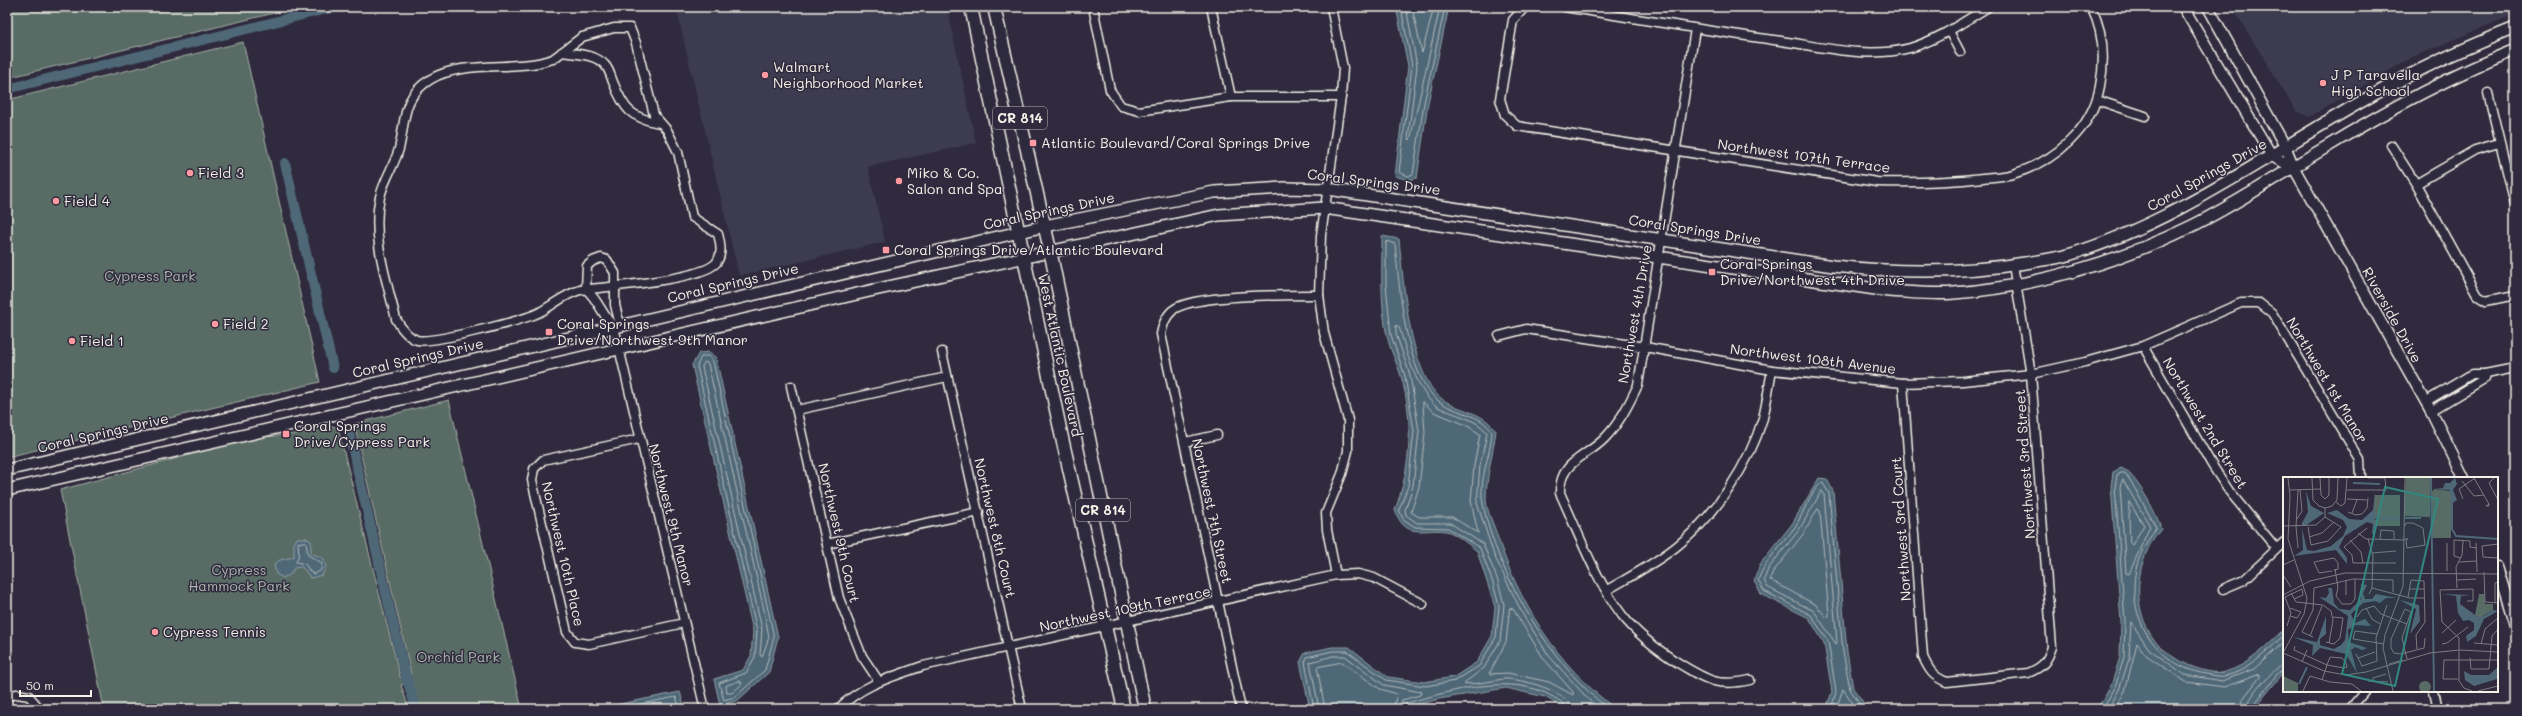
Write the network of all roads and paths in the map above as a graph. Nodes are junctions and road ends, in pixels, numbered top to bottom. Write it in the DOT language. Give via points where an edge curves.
graph roads {
  1 [pos="971,7"];
  2 [pos="994,7"];
  3 [pos="1093,7"];
  4 [pos="1211,7"];
  5 [pos="1331,7"];
  6 [pos="1525,7"];
  7 [pos="1565,7"];
  8 [pos="1988,7"];
  9 [pos="2091,7"];
  10 [pos="2183,7"];
  11 [pos="2208,7"];
  12 [pos="2515,28"];
  13 [pos="1695,29"];
  14 [pos="1949,31"];
  15 [pos="2515,50"];
  16 [pos="562,52"];
  17 [pos="1960,52"];
  18 [pos="2488,93"];
  19 [pos="1231,97"];
  20 [pos="1341,97"];
  21 [pos="2097,100"];
  22 [pos="2145,116"];
  23 [pos="660,122"];
  24 [pos="2499,142"];
  25 [pos="2391,145"];
  26 [pos="2286,148"];
  27 [pos="1675,151"];
  28 [pos="2272,156"];
  29 [pos="2294,168"];
  30 [pos="2416,184"];
  31 [pos="1328,190"];
  32 [pos="2515,204"];
  33 [pos="1324,208"];
  34 [pos="1045,226"];
  35 [pos="1018,232"];
  36 [pos="1662,240"];
  37 [pos="1050,250"];
  38 [pos="1023,257"];
  39 [pos="1660,258"];
  40 [pos="2013,265"];
  41 [pos="2017,285"];
  42 [pos="616,286"];
  43 [pos="586,289"];
  44 [pos="1319,295"];
  45 [pos="2515,295"];
  46 [pos="2259,303"];
  47 [pos="614,327"];
  48 [pos="1499,336"];
  49 [pos="2143,346"];
  50 [pos="1645,347"];
  51 [pos="619,348"];
  52 [pos="942,352"];
  53 [pos="2515,368"];
  54 [pos="1772,370"];
  55 [pos="2031,374"];
  56 [pos="2485,374"];
  57 [pos="947,377"];
  58 [pos="1903,383"];
  59 [pos="791,386"];
  60 [pos="2425,402"];
  61 [pos="797,410"];
  62 [pos="2431,411"];
  63 [pos="1217,435"];
  64 [pos="639,439"];
  65 [pos="1185,442"];
  66 [pos="7,470"];
  67 [pos="2361,477"];
  68 [pos="2464,477"];
  69 [pos="7,490"];
  70 [pos="979,512"];
  71 [pos="2283,543"];
  72 [pos="827,544"];
  73 [pos="2276,548"];
  74 [pos="2498,570"];
  75 [pos="1336,575"];
  76 [pos="2223,589"];
  77 [pos="1608,590"];
  78 [pos="1218,602"];
  79 [pos="1423,604"];
  80 [pos="1126,621"];
  81 [pos="684,622"];
  82 [pos="2515,625"];
  83 [pos="1106,626"];
  84 [pos="1008,648"];
  85 [pos="1930,672"];
  86 [pos="878,680"];
  87 [pos="1750,680"];
  88 [pos="2364,692"];
  89 [pos="2434,692"];
  90 [pos="7,696"];
  91 [pos="40,709"];
  92 [pos="705,709"];
  93 [pos="838,709"];
  94 [pos="1022,709"];
  95 [pos="1124,709"];
  96 [pos="1145,709"];
  97 [pos="1241,709"];
  98 [pos="2350,709"];
  99 [pos="2438,709"];
  1 -- 35 [label="main road, West Atlantic Boulevard / CR 814"];
  2 -- 34 [label="main road, West Atlantic Boulevard / CR 814"];
  3 -- 19 [label="street" via="1110,90 1121,106 1139,112"];
  4 -- 19 [label="street"];
  5 -- 20 [label="street" via="1343,68"];
  6 -- 27 [label="street, Northwest 107th Terrace" via="1513,20 1500,99 1505,115 1517,126"];
  7 -- 13 [label="street"];
  8 -- 14 [label="street"];
  9 -- 21 [label="street, Northwest 107th Terrace" via="2103,43 2103,69"];
  10 -- 28 [label="street"];
  11 -- 26 [label="street, Riverside Drive"];
  12 -- 26 [label="main road, Coral Springs Drive" via="2462,49 2395,82"];
  13 -- 14 [label="street" via="1853,52 1883,52 1910,48"];
  13 -- 27 [label="street, Northwest 4th Drive"];
  14 -- 17 [label="street"];
  15 -- 29 [label="main road" via="2470,68 2406,102"];
  16 -- 23 [label="street" via="596,58 605,65 622,104 631,113 645,120"];
  16 -- 23 [label="street" via="582,36 614,28 630,28 654,115"];
  16 -- 43 [label="street" via="553,59 520,67 447,72 421,86 411,97 405,110 398,151 382,186 379,200 380,248 396,319 402,330 417,340 427,341 524,318 540,312 565,294"];
  18 -- 24 [label="street"];
  19 -- 20 [label="street"];
  20 -- 31 [label="street"];
  21 -- 22 [label="street"];
  21 -- 27 [label="street, Northwest 107th Terrace" via="2083,125 2065,147 2040,163 2012,174 1924,183 1877,182"];
  23 -- 42 [label="street" via="678,152 692,217 718,234 721,254 711,268"];
  24 -- 30 [label="street" via="2475,150"];
  24 -- 32 [label="street"];
  25 -- 30 [label="street"];
  26 -- 28 [label="main road, Coral Springs Drive"];
  26 -- 29 [label="street, Riverside Drive"];
  27 -- 36 [label="street, Northwest 4th Drive"];
  28 -- 29 [label="street"];
  28 -- 40 [label="main road, Coral Springs Drive" via="2181,210 2113,240 2063,256"];
  29 -- 41 [label="main road" via="2190,227 2118,257"];
  29 -- 60 [label="street, Riverside Drive"];
  30 -- 45 [label="street" via="2478,296 2486,301"];
  31 -- 33 [label="street"];
  31 -- 34 [label="main road, Coral Springs Drive" via="1284,188 1214,192"];
  31 -- 36 [label="main road, Coral Springs Drive"];
  33 -- 37 [label="main road" via="1218,215"];
  33 -- 39 [label="main road"];
  33 -- 44 [label="street" via="1320,235"];
  34 -- 35 [label="main road, Coral Springs Drive"];
  34 -- 37 [label="main road, West Atlantic Boulevard / CR 814"];
  35 -- 38 [label="main road, West Atlantic Boulevard / CR 814"];
  35 -- 47 [label="main road, Coral Springs Drive"];
  36 -- 39 [label="street, Northwest 4th Drive"];
  36 -- 40 [label="main road, Coral Springs Drive" via="1890,272 1952,272"];
  37 -- 38 [label="main road"];
  37 -- 80 [label="main road, West Atlantic Boulevard / CR 814"];
  38 -- 51 [label="main road"];
  38 -- 83 [label="main road, West Atlantic Boulevard / CR 814"];
  39 -- 41 [label="main road" via="1889,291 1953,293"];
  39 -- 50 [label="street, Northwest 4th Drive"];
  40 -- 41 [label="street, Northwest 3rd Street"];
  41 -- 55 [label="street, Northwest 3rd Street"];
  42 -- 43 [label="street"];
  42 -- 43 [label="street" via="612,266 601,258 587,266"];
  42 -- 47 [label="street" via="615,305 619,321"];
  43 -- 47 [label="street" via="597,299 605,318"];
  44 -- 65 [label="street, Northwest 7th Street" via="1270,296 1188,304 1174,310 1165,319 1161,334"];
  44 -- 75 [label="street" via="1326,346 1348,420 1348,451 1342,474 1326,513"];
  46 -- 49 [label="street, Northwest 108th Avenue" via="2241,303"];
  46 -- 67 [label="street, Northwest 1st Manor" via="2272,313 2360,460"];
  47 -- 51 [label="street, Northwest 9th Manor"];
  47 -- 66 [label="main road, Coral Springs Drive"];
  48 -- 50 [label="street, Northwest 108th Avenue" via="1526,329"];
  49 -- 55 [label="street, Northwest 108th Avenue"];
  49 -- 73 [label="street, Northwest 2nd Street" via="2229,491"];
  50 -- 54 [label="street, Northwest 108th Avenue"];
  50 -- 77 [label="street, Northwest 4th Drive" via="1638,385 1624,415 1604,440 1567,468 1560,481 1560,493 1595,569"];
  51 -- 64 [label="street, Northwest 9th Manor"];
  51 -- 69 [label="main road"];
  52 -- 57 [label="street, Northwest 8th Court"];
  53 -- 56 [label="street"];
  54 -- 58 [label="street, Northwest 108th Avenue"];
  54 -- 77 [label="street" via="1763,418 1733,481 1705,518 1678,546"];
  55 -- 58 [label="street, Northwest 108th Avenue" via="1963,381"];
  55 -- 85 [label="street, Northwest 3rd Street" via="2052,647 2047,663 2028,673 1947,682 1937,679"];
  56 -- 60 [label="street" via="2472,374"];
  56 -- 62 [label="street" via="2484,379"];
  57 -- 61 [label="street"];
  57 -- 70 [label="street, Northwest 8th Court"];
  58 -- 85 [label="street, Northwest 3rd Court" via="1923,657"];
  59 -- 61 [label="street, Northwest 9th Court"];
  60 -- 62 [label="street, Riverside Drive"];
  61 -- 72 [label="street, Northwest 9th Court"];
  62 -- 68 [label="street, Riverside Drive"];
  63 -- 65 [label="street"];
  64 -- 81 [label="street, Northwest 9th Manor"];
  64 -- 81 [label="street, Northwest 10th Place" via="543,460 534,469 532,480 565,625 575,642 589,644"];
  65 -- 78 [label="street, Northwest 7th Street"];
  70 -- 72 [label="street"];
  70 -- 84 [label="street, Northwest 8th Court"];
  71 -- 73 [label="street"];
  72 -- 86 [label="street, Northwest 9th Court" via="850,627 862,656"];
  73 -- 76 [label="street" via="2244,580"];
  74 -- 82 [label="street"];
  75 -- 78 [label="street, Northwest 109th Terrace"];
  75 -- 79 [label="street, Northwest 109th Terrace" via="1358,574 1374,578"];
  77 -- 87 [label="street" via="1622,615 1669,657 1715,682 1728,685"];
  78 -- 80 [label="street, Northwest 109th Terrace"];
  78 -- 97 [label="street, Northwest 7th Street"];
  80 -- 83 [label="street, Northwest 109th Terrace"];
  80 -- 96 [label="main road, West Atlantic Boulevard / CR 814"];
  81 -- 92 [label="street, Northwest 9th Manor"];
  83 -- 84 [label="street, Northwest 109th Terrace"];
  83 -- 95 [label="main road, West Atlantic Boulevard / CR 814"];
  84 -- 86 [label="street, Northwest 109th Terrace" via="923,666"];
  84 -- 94 [label="street, Northwest 8th Court"];
  86 -- 93 [label="street, Northwest 109th Terrace" via="852,695"];
  88 -- 98 [label="street"];
  89 -- 99 [label="street"];
  90 -- 91 [label="street" via="30,696"];
}
